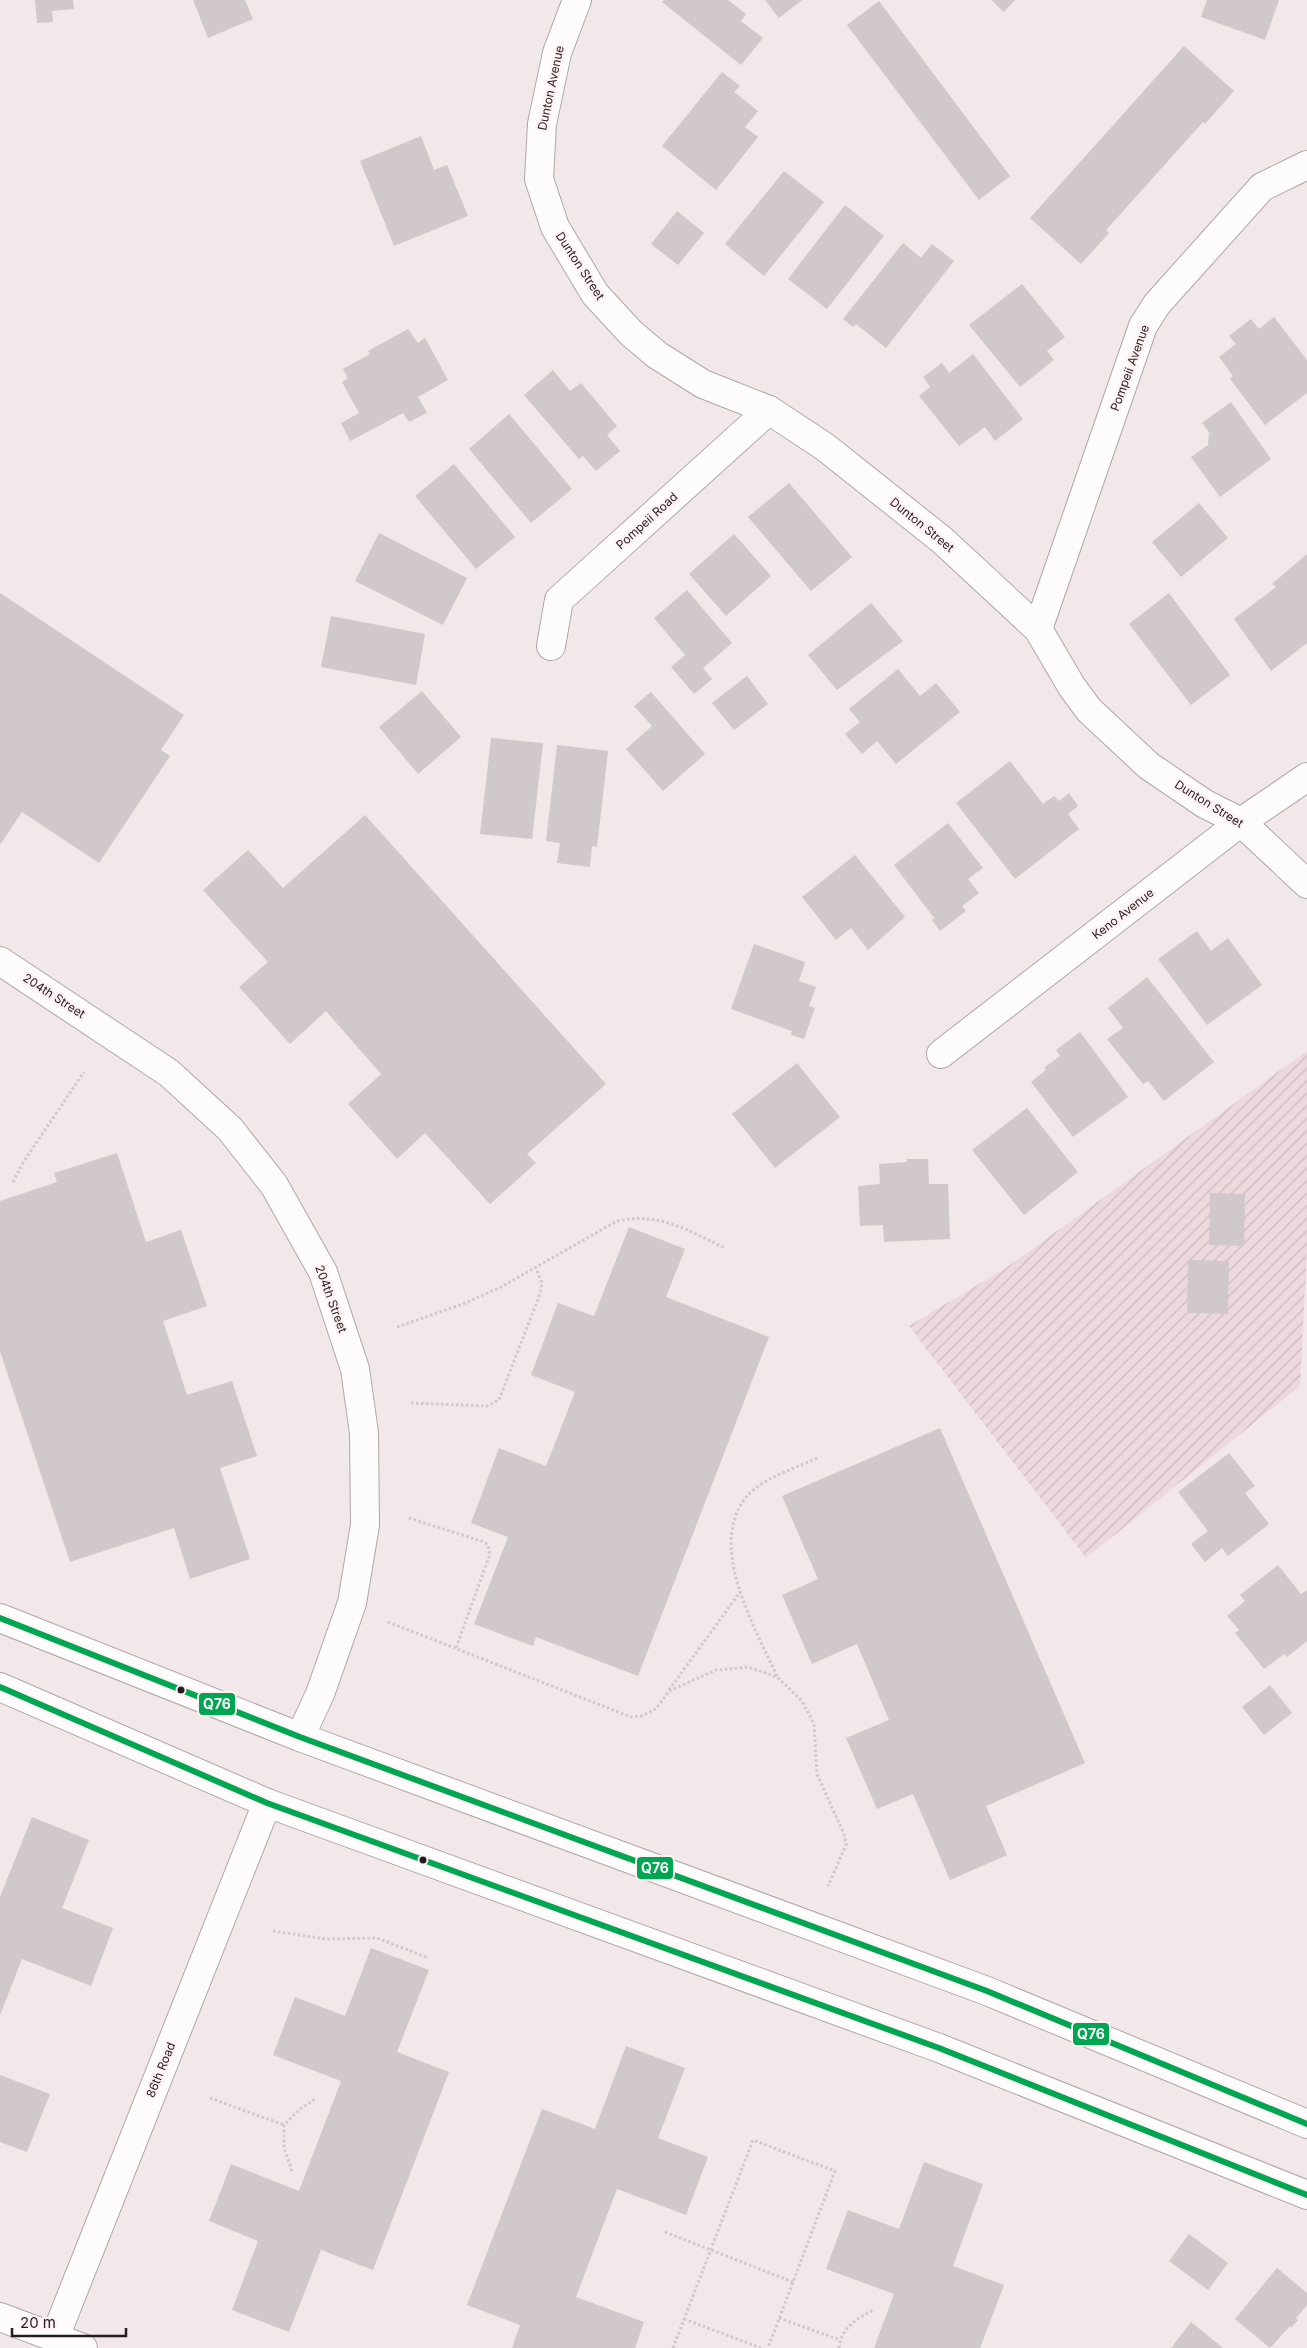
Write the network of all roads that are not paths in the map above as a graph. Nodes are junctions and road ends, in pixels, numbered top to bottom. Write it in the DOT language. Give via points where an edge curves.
graph roads {
  1 [pos="577,0"];
  2 [pos="1307,165"];
  3 [pos="539,179"];
  4 [pos="769,410"];
  5 [pos="1038,629"];
  6 [pos="551,646"];
  7 [pos="1307,777"];
  8 [pos="1241,822"];
  9 [pos="1307,884"];
  10 [pos="0,961"];
  11 [pos="941,1054"];
  12 [pos="0,1618"];
  13 [pos="0,1688"];
  14 [pos="300,1737"];
  15 [pos="267,1804"];
  16 [pos="1307,2124"];
  17 [pos="1307,2195"];
  18 [pos="0,2316"];
  19 [pos="55,2337"];
  20 [pos="83,2348"];
  1 -- 3 [label="street, Dunton Avenue" via="557,53 542,124"];
  2 -- 5 [label="street, Pompeii Avenue" via="1262,187 1157,304 1143,326"];
  3 -- 4 [label="street, Dunton Street" via="555,227 595,294 631,333 657,355 704,384"];
  4 -- 5 [label="street, Dunton Street" via="825,447 942,540"];
  4 -- 6 [label="street, Pompeii Road" via="559,600"];
  5 -- 8 [label="street, Dunton Street" via="1089,710 1149,766 1205,804"];
  7 -- 8 [label="street, Keno Avenue"];
  8 -- 9 [label="street, Dunton Street"];
  8 -- 11 [label="street, Keno Avenue"];
  10 -- 14 [label="street, 204th Street" via="169,1073 230,1129 274,1184 323,1272 355,1369 364,1434 365,1525 352,1603 320,1694"];
  12 -- 14 [label="street"];
  13 -- 15 [label="street"];
  14 -- 16 [label="street" via="987,1991"];
  15 -- 17 [label="street" via="939,2048"];
  15 -- 19 [label="street, 86th Road"];
  18 -- 19 [label="street"];
  19 -- 20 [label="street"];
}
